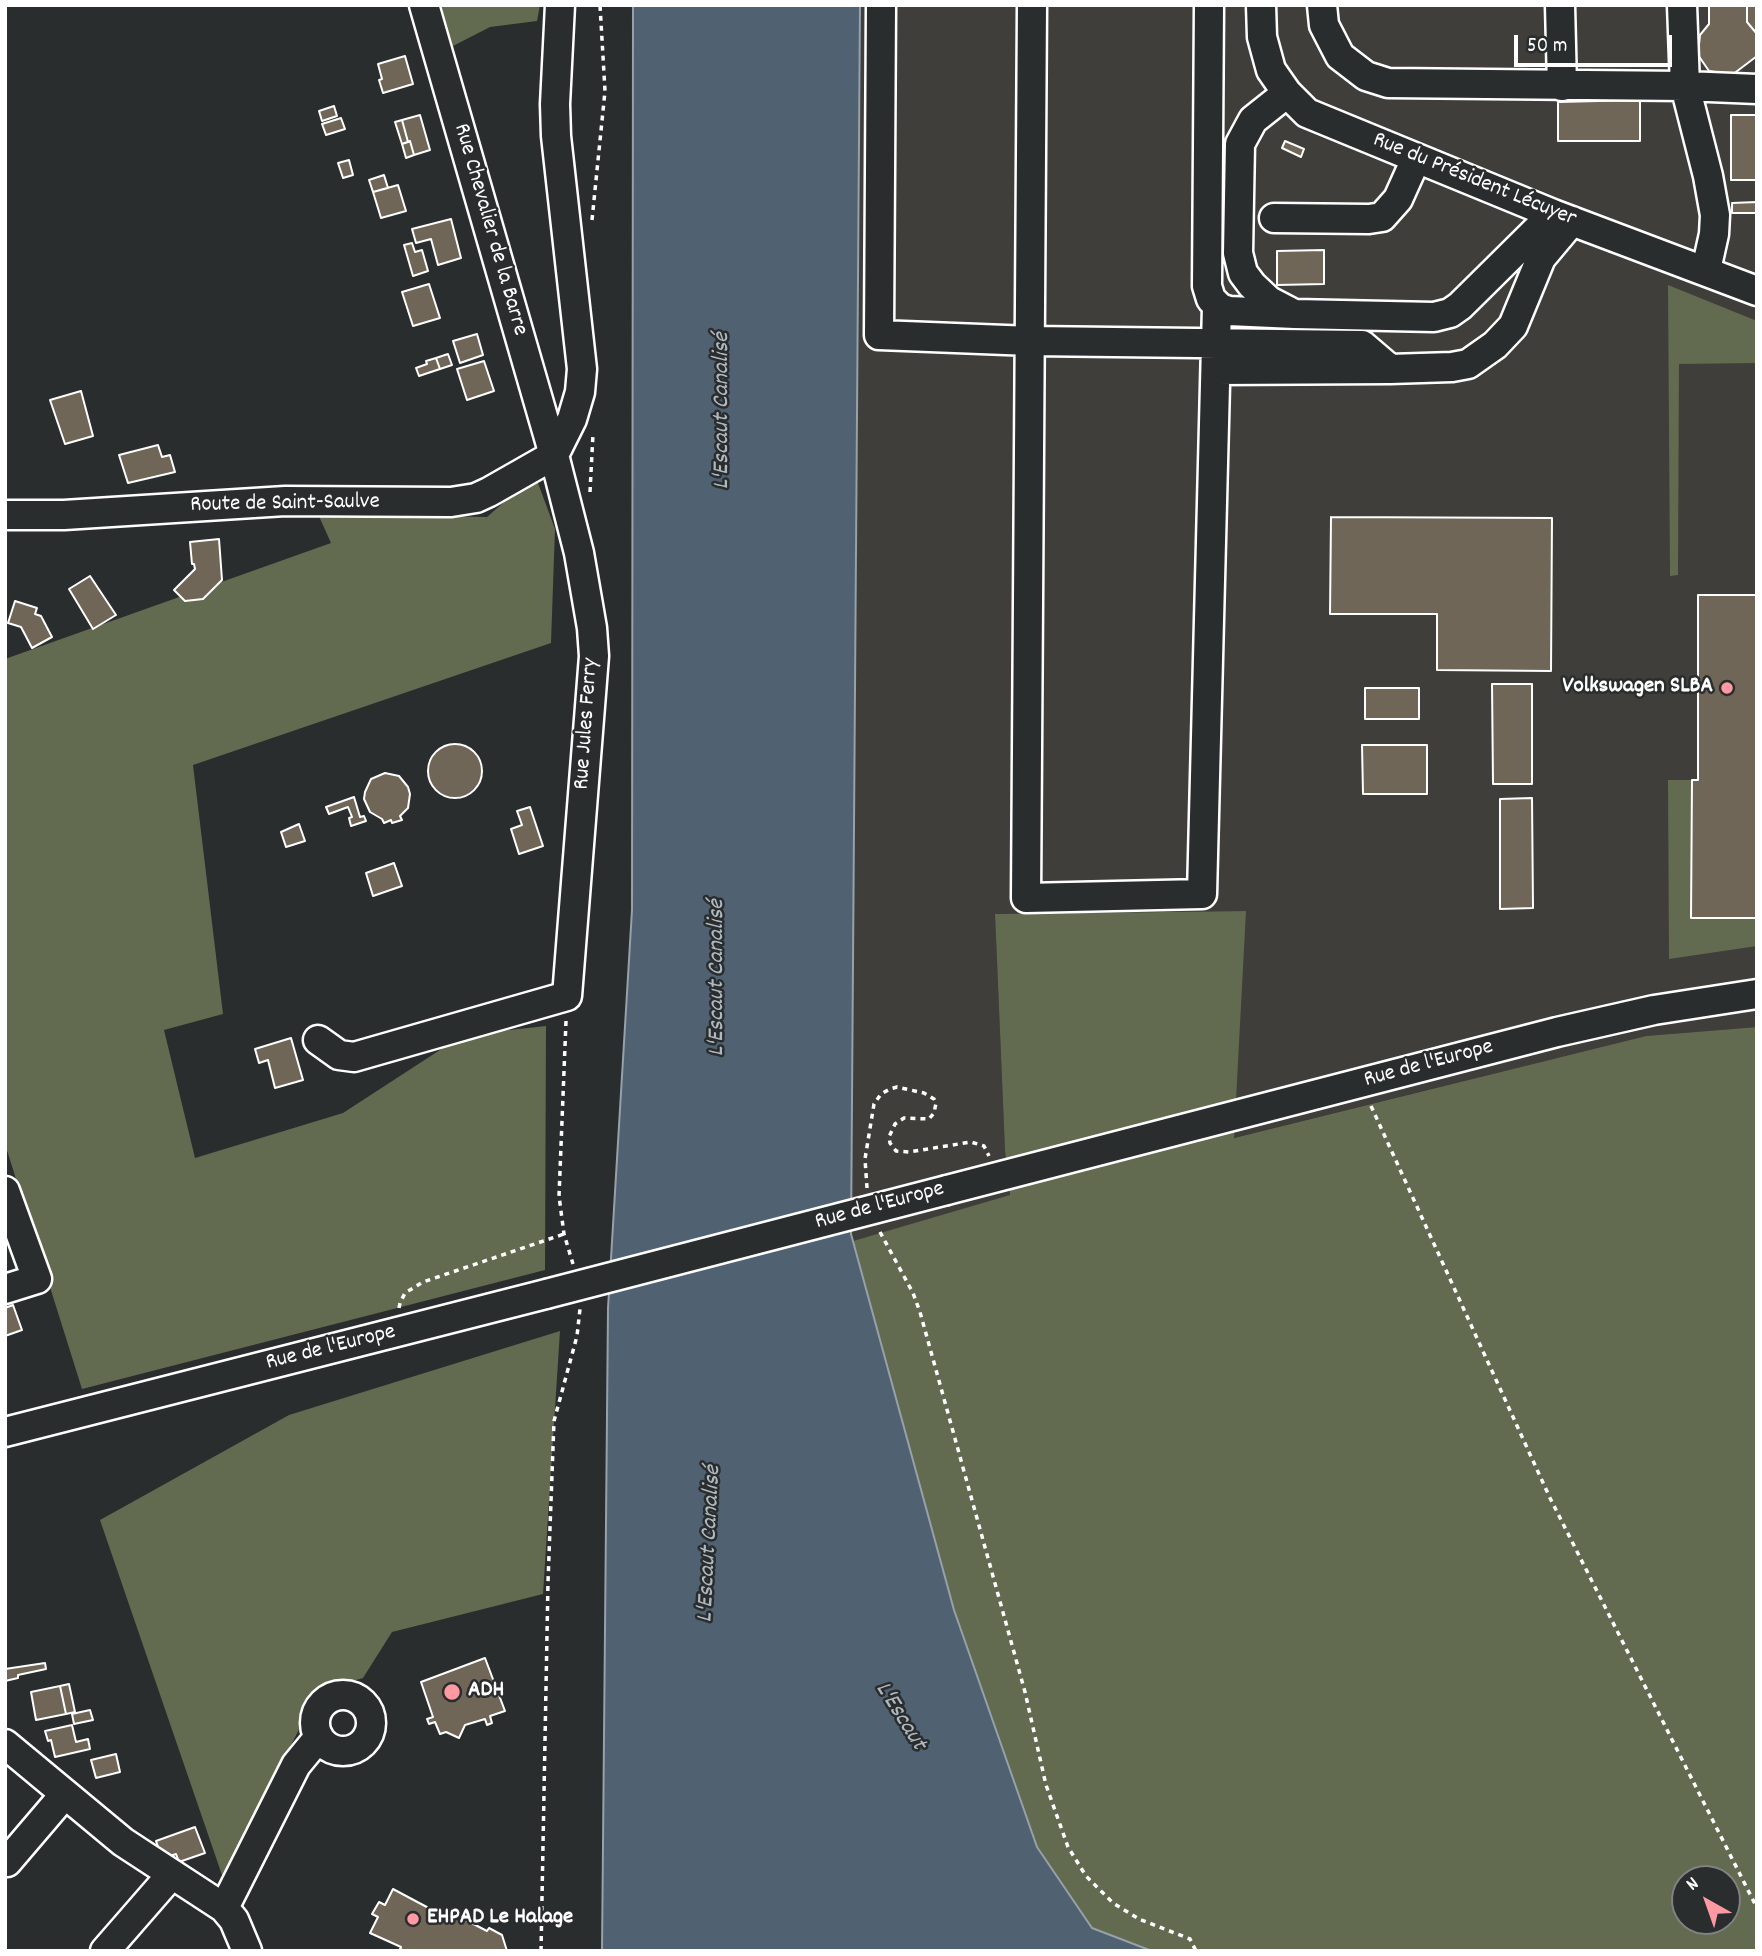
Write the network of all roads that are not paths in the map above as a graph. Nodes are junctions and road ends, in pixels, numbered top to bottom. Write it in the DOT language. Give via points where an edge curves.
graph roads {
  1 [pos="424,5"];
  2 [pos="560,5"];
  3 [pos="1032,5"];
  4 [pos="1209,5"];
  5 [pos="1261,5"];
  6 [pos="1322,5"];
  7 [pos="1560,5"];
  8 [pos="1682,5"];
  9 [pos="881,7"];
  10 [pos="1562,86"];
  11 [pos="1685,86"];
  12 [pos="1757,89"];
  13 [pos="1287,93"];
  14 [pos="1416,159"];
  15 [pos="1562,217"];
  16 [pos="1274,218"];
  17 [pos="1706,270"];
  18 [pos="1757,291"];
  19 [pos="1217,306"];
  20 [pos="1294,314"];
  21 [pos="1031,341"];
  22 [pos="1216,357"];
  23 [pos="554,455"];
  24 [pos="5,515"];
  25 [pos="1757,994"];
  26 [pos="318,1040"];
  27 [pos="5,1191"];
  28 [pos="5,1289"];
  29 [pos="5,1432"];
  30 [pos="319,1737"];
  31 [pos="5,1744"];
  32 [pos="65,1794"];
  33 [pos="7,1862"];
  34 [pos="172,1874"];
  35 [pos="224,1908"];
  36 [pos="105,1951"];
  37 [pos="247,1951"];
  1 -- 23 [label="street, Rue Chevalier de la Barre"];
  2 -- 23 [label="street" via="556,136 582,369 572,419"];
  3 -- 21 [label="street"];
  4 -- 19 [label="street" via="1207,286"];
  5 -- 13 [label="street, Rue du Président Lécuyer" via="1267,60"];
  6 -- 10 [label="street" via="1324,25 1334,47 1349,64 1376,80"];
  7 -- 10 [label="street"];
  8 -- 11 [label="street"];
  9 -- 21 [label="street" via="879,335"];
  10 -- 11 [label="street"];
  11 -- 12 [label="street"];
  11 -- 17 [label="street" via="1714,215"];
  13 -- 14 [label="street, Rue du Président Lécuyer" via="1315,117"];
  13 -- 20 [label="street" via="1252,120 1240,144 1238,253 1240,267 1252,285 1269,301"];
  14 -- 15 [label="street, Rue du Président Lécuyer"];
  14 -- 16 [label="street" via="1398,199 1382,216"];
  15 -- 17 [label="street, Rue du Président Lécuyer"];
  15 -- 20 [label="street" via="1450,313 1434,317"];
  15 -- 22 [label="street" via="1507,333 1460,367 1390,369 1362,345"];
  17 -- 18 [label="street, Rue du Président Lécuyer"];
  19 -- 20 [label="street" via="1230,311"];
  19 -- 22 [label="street"];
  21 -- 22 [label="street"];
  21 -- 22 [label="street" via="1026,898 1202,894"];
  23 -- 24 [label="street, Route de Saint-Saulve" via="476,498 451,502 285,500 71,515"];
  23 -- 26 [label="street, Rue Jules Ferry" via="579,553 594,656 567,996 354,1057 339,1055"];
  25 -- 29 [label="street, Rue de l'Europe, bridge" via="1594,1023"];
  27 -- 28 [label="street" via="37,1279"];
  30 -- 35 [label="street" via="296,1765"];
  31 -- 32 [label="street"];
  32 -- 33 [label="street"];
  32 -- 34 [label="street" via="123,1842"];
  34 -- 35 [label="street"];
  34 -- 36 [label="street"];
  35 -- 37 [label="street"];
}
